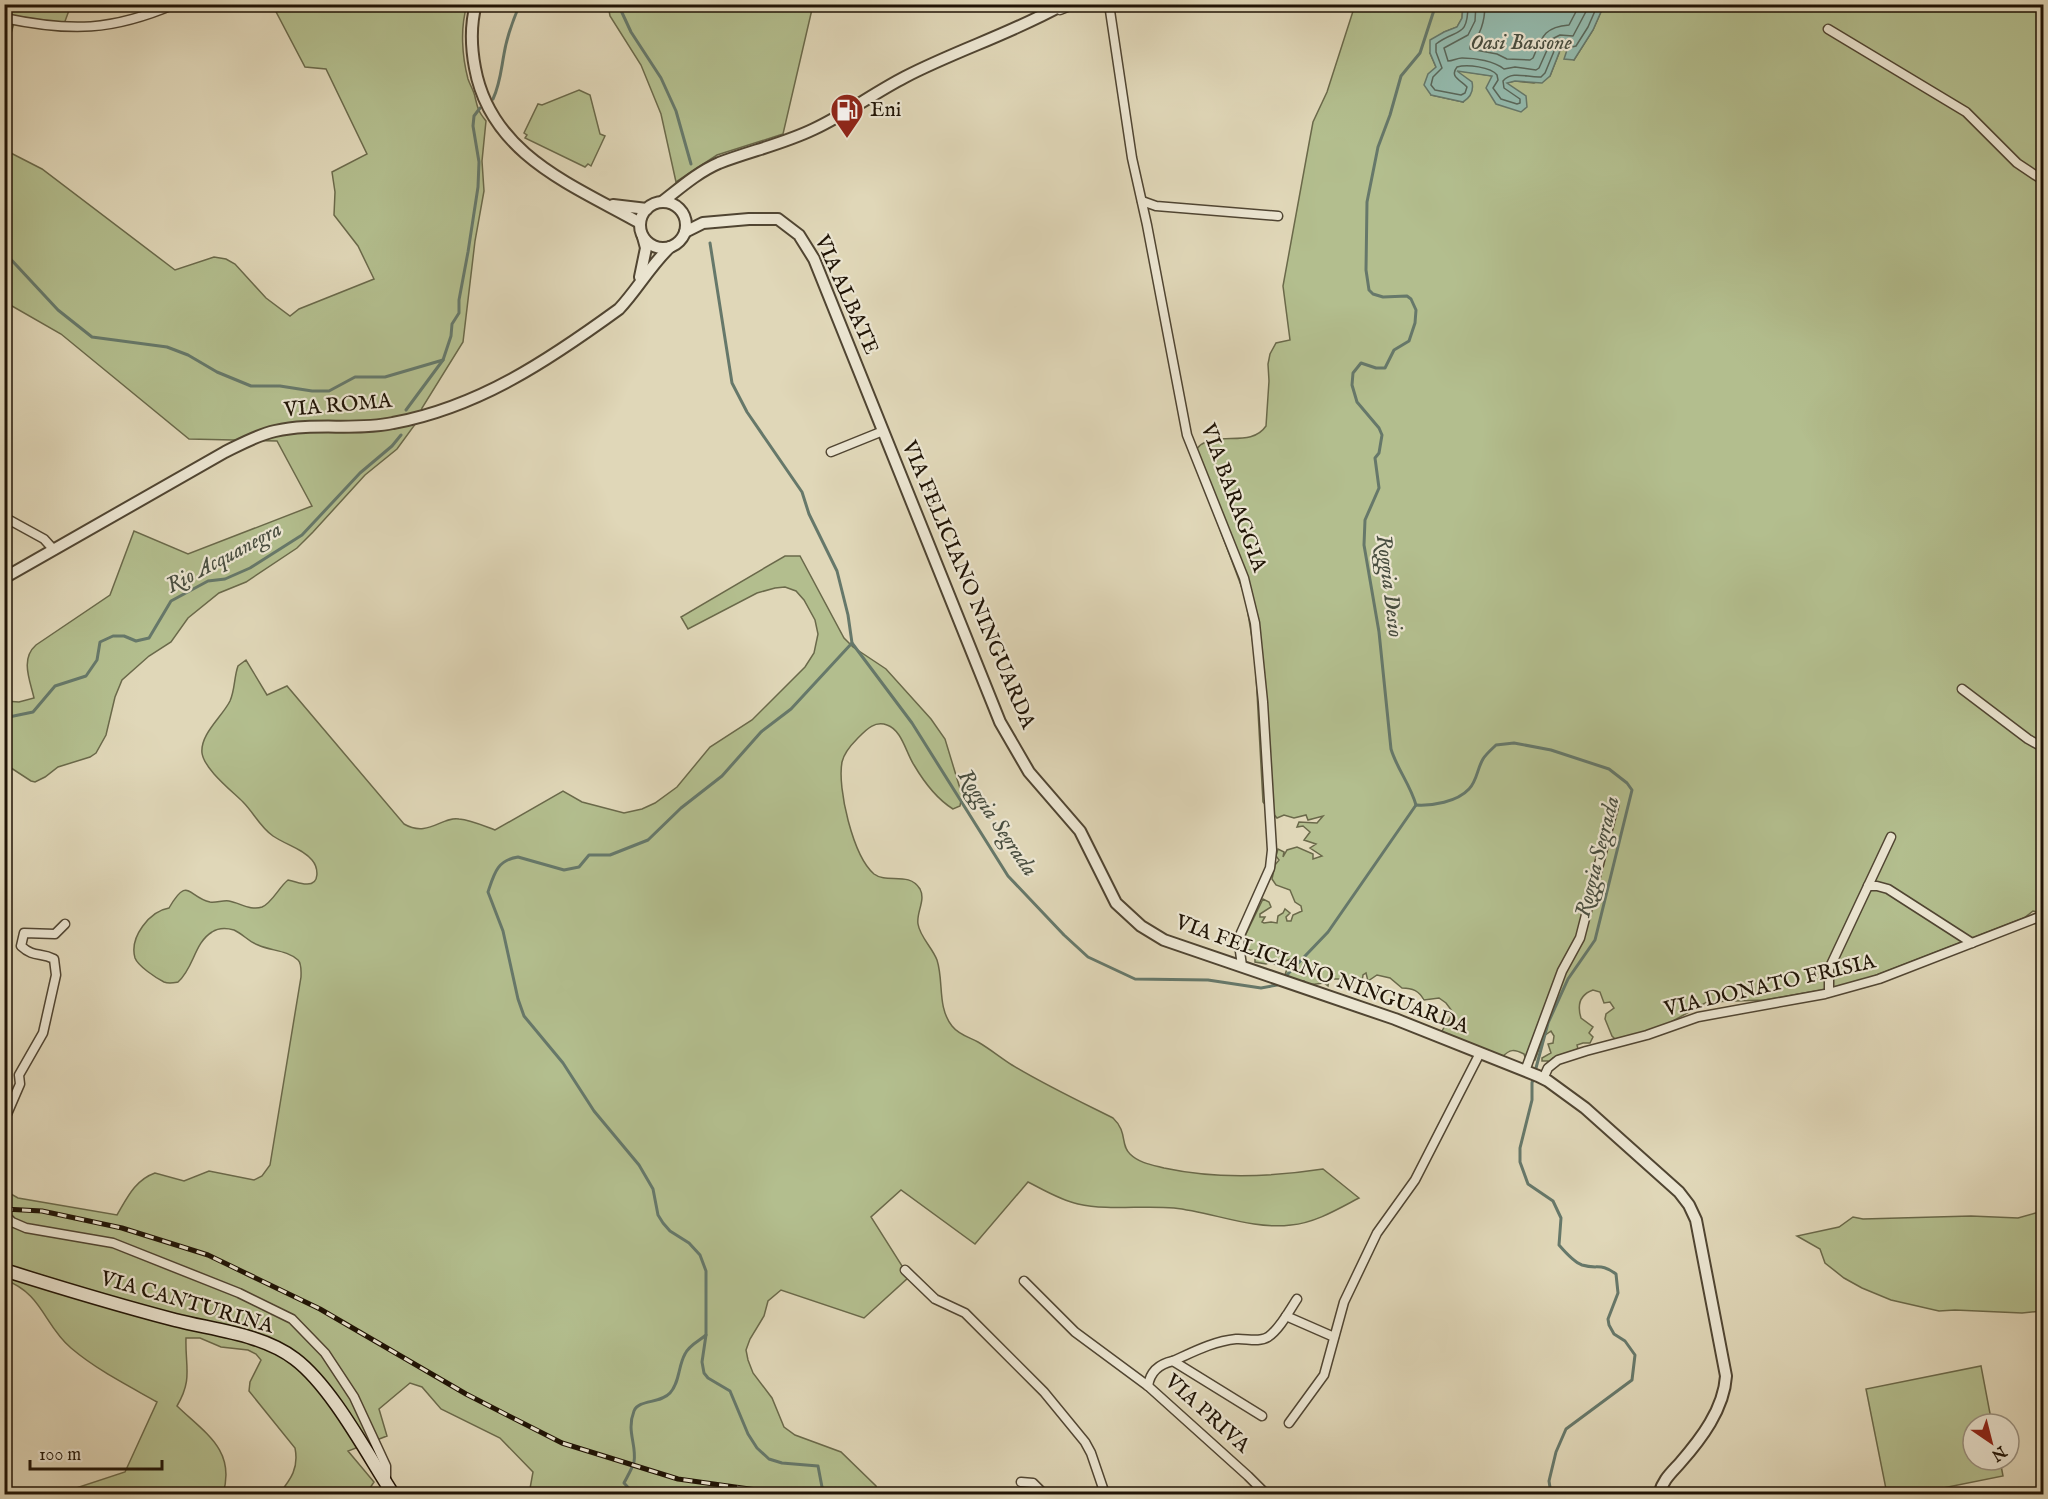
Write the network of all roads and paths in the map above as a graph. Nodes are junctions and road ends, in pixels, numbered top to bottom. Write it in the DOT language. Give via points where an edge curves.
graph roads {
  1 [pos="175,4"];
  2 [pos="476,4"];
  3 [pos="1064,4"];
  4 [pos="1075,4"];
  5 [pos="1107,5"];
  6 [pos="1045,15"];
  7 [pos="4,18"];
  8 [pos="1828,28"];
  9 [pos="2043,181"];
  10 [pos="687,183"];
  11 [pos="1142,201"];
  12 [pos="662,202"];
  13 [pos="606,204"];
  14 [pos="647,209"];
  15 [pos="683,215"];
  16 [pos="1278,216"];
  17 [pos="640,223"];
  18 [pos="703,223"];
  19 [pos="685,232"];
  20 [pos="643,236"];
  21 [pos="670,247"];
  22 [pos="637,286"];
  23 [pos="883,431"];
  24 [pos="831,452"];
  25 [pos="4,517"];
  26 [pos="54,550"];
  27 [pos="4,579"];
  28 [pos="1962,689"];
  29 [pos="2043,748"];
  30 [pos="1614,806"];
  31 [pos="1891,837"];
  32 [pos="1868,886"];
  33 [pos="2043,918"];
  34 [pos="64,924"];
  35 [pos="1972,943"];
  36 [pos="1242,966"];
  37 [pos="1829,992"];
  38 [pos="1480,1053"];
  39 [pos="1534,1074"];
  40 [pos="4,1121"];
  41 [pos="6,1216"];
  42 [pos="905,1270"];
  43 [pos="6,1271"];
  44 [pos="1024,1281"];
  45 [pos="1297,1299"];
  46 [pos="1286,1316"];
  47 [pos="1334,1337"];
  48 [pos="1173,1361"];
  49 [pos="1148,1386"];
  50 [pos="1262,1416"];
  51 [pos="1289,1423"];
  52 [pos="1021,1482"];
  53 [pos="390,1489"];
  54 [pos="1044,1494"];
  55 [pos="1105,1494"];
  56 [pos="1266,1494"];
  57 [pos="1659,1494"];
  1 -- 7 [label="street" via="124,22 90,27 65,28"];
  2 -- 13 [label="street" via="472,54 492,114 531,159"];
  3 -- 6 [label="street"];
  4 -- 6 [label="street"];
  5 -- 11 [label="street, VIA BARAGGIA"];
  6 -- 10 [label="street" via="904,78 812,130 720,163"];
  8 -- 9 [label="street" via="1966,112 2017,163"];
  10 -- 12 [label="street"];
  10 -- 15 [label="street" via="680,199"];
  11 -- 16 [label="street" via="1156,206"];
  11 -- 36 [label="street, VIA BARAGGIA" via="1187,435 1244,579 1255,623 1272,850 1270,868 1241,933"];
  12 -- 14 [label="street"];
  12 -- 15 [label="street"];
  13 -- 14 [label="street"];
  13 -- 17 [label="street"];
  14 -- 17 [label="street"];
  15 -- 18 [label="street, VIA ALBATE"];
  15 -- 19 [label="street"];
  17 -- 20 [label="street"];
  18 -- 19 [label="street, VIA ALBATE"];
  18 -- 23 [label="street, VIA ALBATE" via="778,219 799,235 814,259"];
  19 -- 21 [label="street"];
  20 -- 21 [label="street" via="655,246"];
  20 -- 22 [label="street, VIA ROMA" via="643,266"];
  21 -- 22 [label="street, VIA ROMA"];
  22 -- 26 [label="street, VIA ROMA" via="605,319 499,387 431,414 391,424 297,428 258,437"];
  23 -- 24 [label="street"];
  23 -- 36 [label="street, VIA FELICIANO NINGUARDA" via="1000,722 1029,772 1080,831 1116,903 1164,940"];
  25 -- 26 [label="street" via="36,533"];
  26 -- 27 [label="street, VIA ROMA"];
  28 -- 29 [label="street"];
  30 -- 39 [label="street" via="1580,938 1562,971"];
  31 -- 32 [label="street"];
  32 -- 35 [label="street" via="1888,889"];
  32 -- 37 [label="street" via="1829,969"];
  33 -- 35 [label="street, VIA DONATO FRISIA"];
  34 -- 40 [label="street" via="55,934 24,933 21,946 30,954 54,959 56,975 43,1033 19,1075 20,1084"];
  35 -- 37 [label="street, VIA DONATO FRISIA" via="1879,979"];
  36 -- 38 [label="street, VIA FELICIANO NINGUARDA"];
  37 -- 39 [label="street, VIA DONATO FRISIA" via="1698,1017 1558,1060"];
  38 -- 39 [label="street, VIA FELICIANO NINGUARDA"];
  38 -- 47 [label="street" via="1415,1180 1377,1233 1344,1302"];
  39 -- 57 [label="street, VIA FELICIANO NINGUARDA" via="1585,1108 1679,1192 1696,1220 1726,1376 1725,1390 1704,1433 1666,1477"];
  41 -- 53 [label="street" via="26,1228 113,1243 239,1293 292,1319 325,1353 354,1397 386,1466"];
  42 -- 55 [label="street" via="935,1299 965,1313 1044,1392 1085,1442"];
  43 -- 53 [label="main road, VIA CANTURINA" via="246,1337 285,1352 328,1394"];
  44 -- 49 [label="street" via="1075,1332"];
  45 -- 46 [label="street"];
  46 -- 47 [label="street"];
  46 -- 48 [label="street" via="1268,1337 1214,1344"];
  47 -- 51 [label="street" via="1324,1375"];
  48 -- 49 [label="street, VIA PRIVA" via="1155,1370"];
  48 -- 50 [label="street, VIA PRIVA"];
  49 -- 56 [label="street, VIA PRIVA"];
  52 -- 54 [label="street" via="1033,1483"];
}
